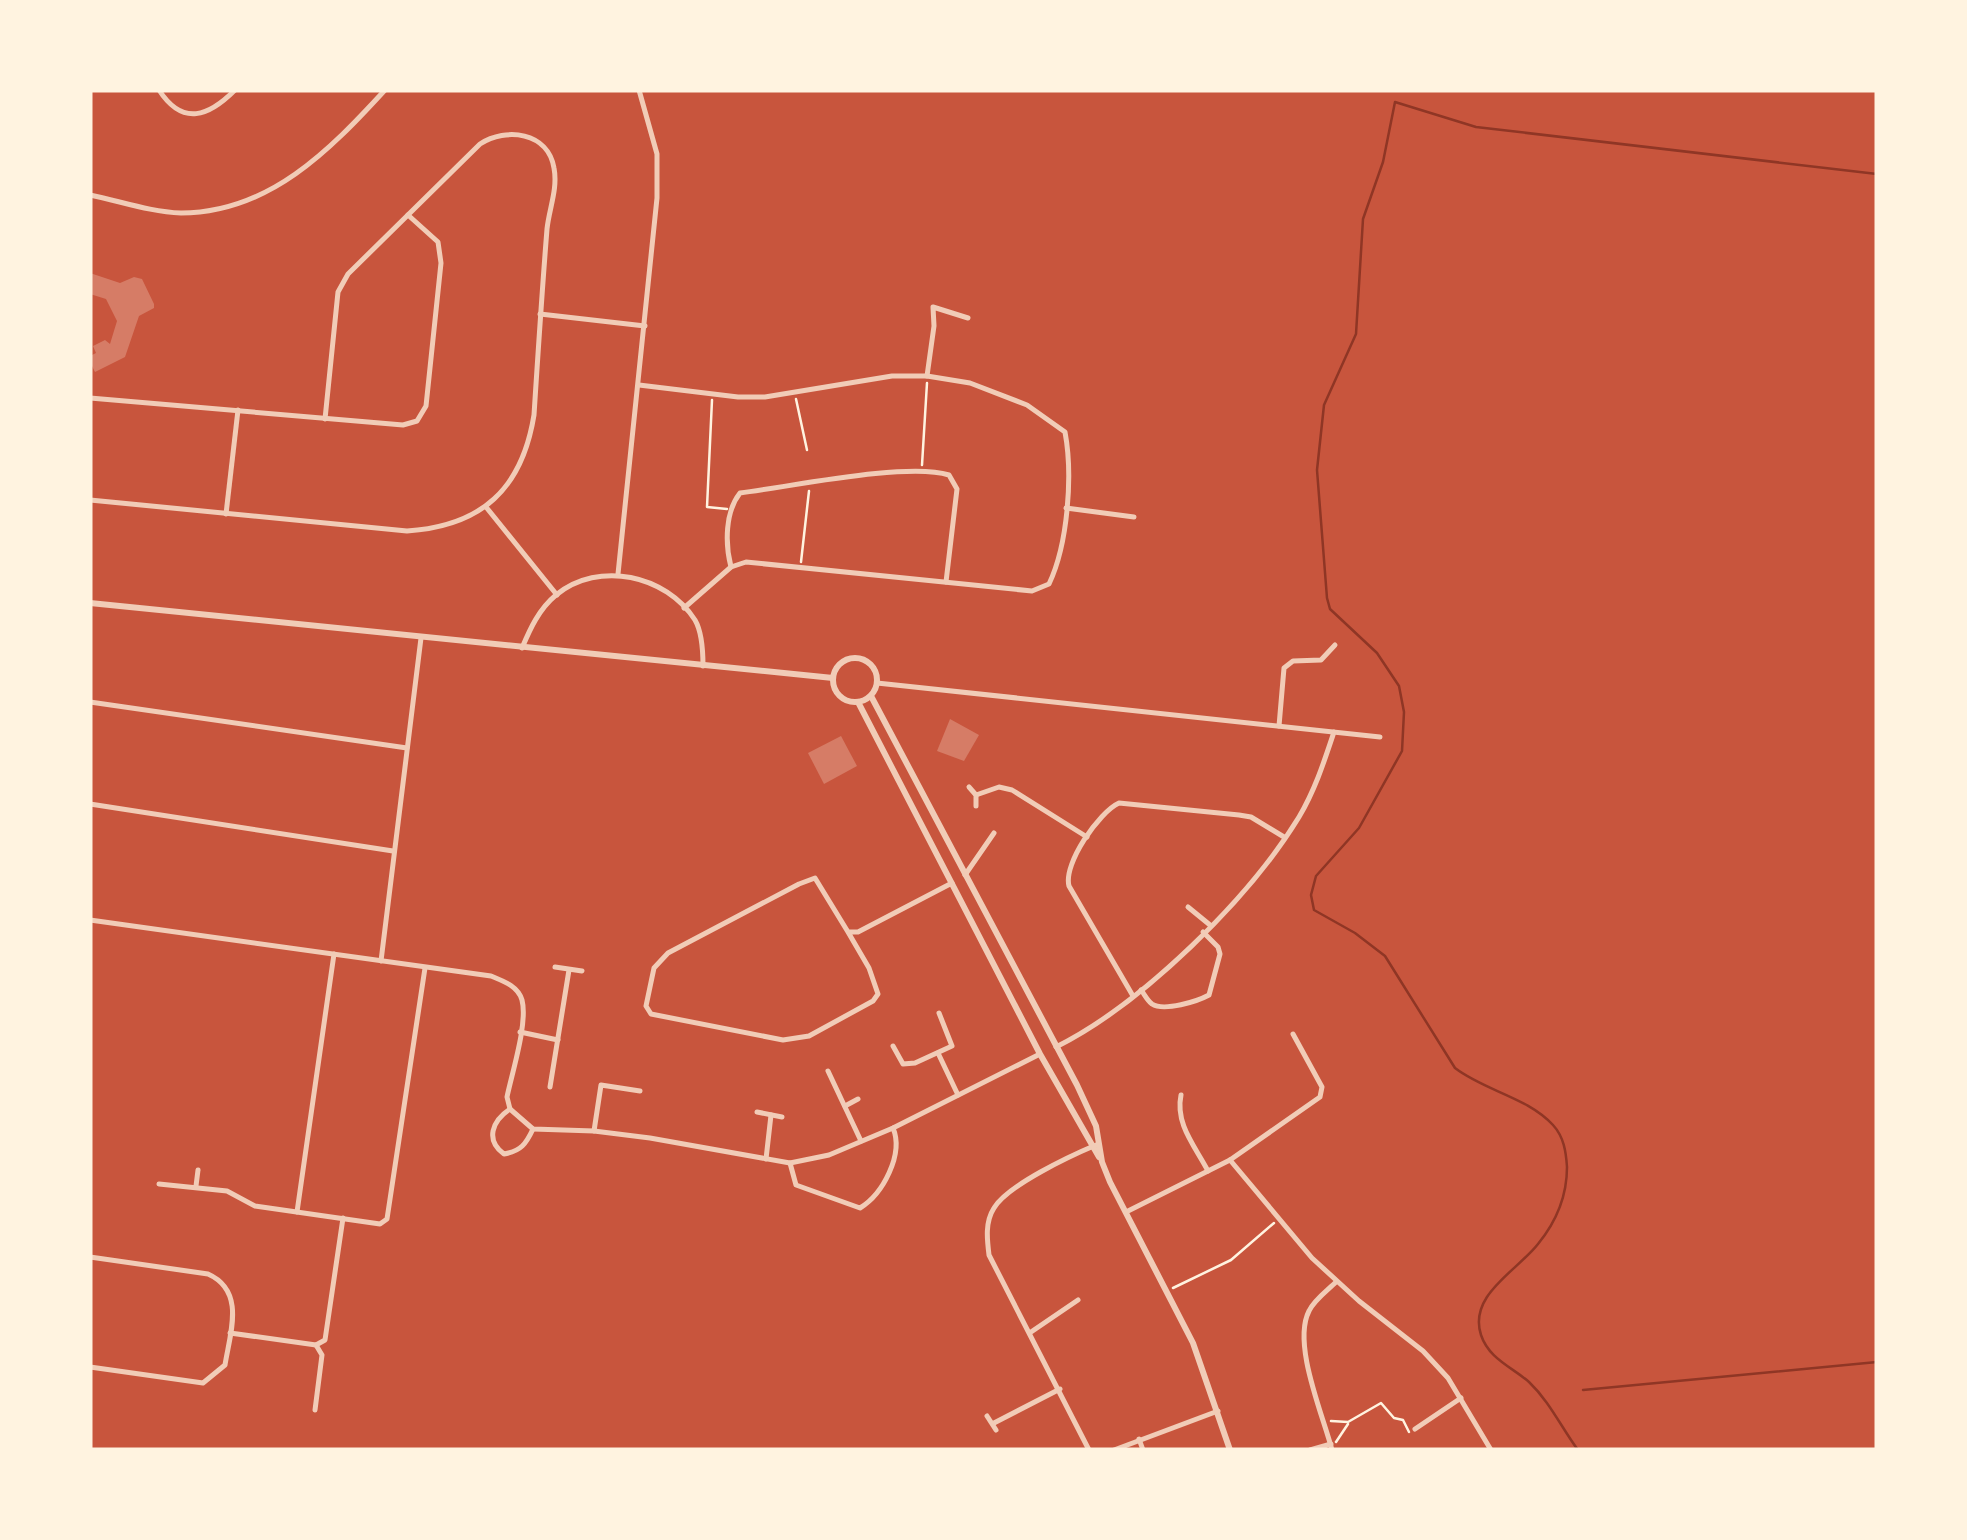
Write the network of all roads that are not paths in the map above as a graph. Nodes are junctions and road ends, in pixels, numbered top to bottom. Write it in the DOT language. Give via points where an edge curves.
graph roads {
  1 [pos="159,90"];
  2 [pos="235,90"];
  3 [pos="385,90"];
  4 [pos="639,90"];
  5 [pos="90,195"];
  6 [pos="408,215"];
  7 [pos="540,314"];
  8 [pos="968,318"];
  9 [pos="645,326"];
  10 [pos="927,376"];
  11 [pos="639,384"];
  12 [pos="90,398"];
  13 [pos="238,410"];
  14 [pos="325,419"];
  15 [pos="90,500"];
  16 [pos="486,508"];
  17 [pos="1066,508"];
  18 [pos="226,514"];
  19 [pos="1134,517"];
  20 [pos="731,567"];
  21 [pos="618,574"];
  22 [pos="946,582"];
  23 [pos="557,595"];
  24 [pos="90,603"];
  25 [pos="684,608"];
  26 [pos="421,638"];
  27 [pos="1335,645"];
  28 [pos="522,648"];
  29 [pos="703,666"];
  30 [pos="833,678"];
  31 [pos="877,683"];
  32 [pos="871,696"];
  33 [pos="90,702"];
  34 [pos="858,702"];
  35 [pos="1280,726"];
  36 [pos="1334,732"];
  37 [pos="1380,737"];
  38 [pos="407,748"];
  39 [pos="969,787"];
  40 [pos="976,795"];
  41 [pos="90,804"];
  42 [pos="976,806"];
  43 [pos="994,833"];
  44 [pos="1088,837"];
  45 [pos="1284,837"];
  46 [pos="393,851"];
  47 [pos="965,875"];
  48 [pos="952,883"];
  49 [pos="1188,907"];
  50 [pos="90,920"];
  51 [pos="1210,925"];
  52 [pos="848,932"];
  53 [pos="1204,932"];
  54 [pos="334,954"];
  55 [pos="381,961"];
  56 [pos="425,968"];
  57 [pos="555,968"];
  58 [pos="569,970"];
  59 [pos="582,972"];
  60 [pos="1141,990"];
  61 [pos="1133,996"];
  62 [pos="940,1012"];
  63 [pos="520,1032"];
  64 [pos="1293,1034"];
  65 [pos="558,1040"];
  66 [pos="893,1046"];
  67 [pos="1056,1047"];
  68 [pos="938,1053"];
  69 [pos="1040,1054"];
  70 [pos="828,1070"];
  71 [pos="550,1087"];
  72 [pos="640,1091"];
  73 [pos="958,1095"];
  74 [pos="1181,1095"];
  75 [pos="858,1099"];
  76 [pos="845,1106"];
  77 [pos="510,1109"];
  78 [pos="757,1112"];
  79 [pos="771,1116"];
  80 [pos="782,1117"];
  81 [pos="893,1128"];
  82 [pos="533,1129"];
  83 [pos="594,1131"];
  84 [pos="861,1140"];
  85 [pos="1095,1146"];
  86 [pos="766,1159"];
  87 [pos="1230,1160"];
  88 [pos="790,1163"];
  89 [pos="198,1170"];
  90 [pos="1208,1171"];
  91 [pos="159,1184"];
  92 [pos="196,1186"];
  93 [pos="297,1212"];
  94 [pos="1126,1212"];
  95 [pos="343,1218"];
  96 [pos="90,1256"];
  97 [pos="1336,1282"];
  98 [pos="1078,1300"];
  99 [pos="1032,1332"];
  100 [pos="230,1333"];
  101 [pos="316,1345"];
  102 [pos="90,1366"];
  103 [pos="1060,1390"];
  104 [pos="1461,1398"];
  105 [pos="315,1410"];
  106 [pos="1218,1411"];
  107 [pos="987,1416"];
  108 [pos="1415,1429"];
  109 [pos="1139,1439"];
  110 [pos="1331,1447"];
  111 [pos="1089,1450"];
  112 [pos="1114,1450"];
  113 [pos="1143,1450"];
  114 [pos="1230,1450"];
  115 [pos="1310,1450"];
  116 [pos="1491,1450"];
  1 -- 2 [label="street" via="166,101 204,115"];
  3 -- 5 [label="street" via="297,175 245,201 180,213"];
  4 -- 9 [label="street" via="657,154"];
  6 -- 7 [label="street" via="492,136 512,133 540,144 555,177"];
  6 -- 14 [label="street" via="338,292"];
  6 -- 14 [label="street" via="438,242 440,263 423,413 403,425"];
  7 -- 9 [label="street"];
  7 -- 16 [label="street" via="530,440 519,468"];
  8 -- 10 [label="street" via="933,307"];
  9 -- 11 [label="street"];
  10 -- 11 [label="street" via="764,397"];
  10 -- 17 [label="street" via="1027,404 1064,432 1070,458"];
  11 -- 21 [label="street"];
  12 -- 13 [label="street"];
  13 -- 14 [label="street"];
  13 -- 18 [label="street"];
  15 -- 18 [label="street"];
  16 -- 18 [label="street" via="440,528 407,531"];
  16 -- 23 [label="street"];
  17 -- 19 [label="street"];
  17 -- 22 [label="street" via="1050,584 1032,591"];
  20 -- 22 [label="street" via="746,562"];
  20 -- 22 [label="street" via="731,509 740,493 922,471 949,475 957,489"];
  20 -- 25 [label="street"];
  21 -- 23 [label="street"];
  21 -- 25 [label="street" via="652,582"];
  23 -- 28 [label="street" via="534,620"];
  24 -- 26 [label="street"];
  25 -- 29 [label="street" via="697,622"];
  26 -- 28 [label="street"];
  26 -- 38 [label="street"];
  27 -- 35 [label="street" via="1320,660 1284,668"];
  28 -- 29 [label="street"];
  29 -- 30 [label="street"];
  30 -- 31 [label="street" via="839,666 858,659 870,664"];
  30 -- 34 [label="street" via="840,696"];
  31 -- 32 [label="street"];
  31 -- 35 [label="street"];
  32 -- 34 [label="street"];
  32 -- 47 [label="street"];
  33 -- 38 [label="street"];
  34 -- 48 [label="street"];
  35 -- 36 [label="street"];
  36 -- 37 [label="street"];
  36 -- 45 [label="street" via="1308,800"];
  38 -- 46 [label="street"];
  39 -- 40 [label="street"];
  40 -- 42 [label="street"];
  40 -- 44 [label="street" via="1012,790"];
  41 -- 46 [label="street"];
  43 -- 47 [label="street"];
  44 -- 45 [label="street" via="1119,802 1252,816"];
  44 -- 61 [label="street" via="1070,865 1068,886"];
  45 -- 51 [label="street"];
  46 -- 55 [label="street"];
  47 -- 48 [label="street"];
  47 -- 67 [label="street"];
  48 -- 52 [label="street"];
  48 -- 69 [label="street"];
  49 -- 51 [label="street"];
  50 -- 54 [label="street"];
  51 -- 53 [label="street"];
  52 -- 52 [label="street" via="815,878 668,953 654,968 646,1006 651,1014 784,1040 808,1036 878,994"];
  53 -- 60 [label="street"];
  53 -- 60 [label="street" via="1220,954 1209,994 1162,1006"];
  54 -- 55 [label="street"];
  54 -- 93 [label="street"];
  55 -- 56 [label="street"];
  56 -- 63 [label="street" via="509,983 522,997"];
  56 -- 95 [label="street" via="387,1219 380,1224"];
  57 -- 58 [label="street"];
  58 -- 59 [label="street"];
  58 -- 65 [label="street"];
  60 -- 61 [label="street"];
  61 -- 67 [label="street"];
  62 -- 68 [label="street" via="952,1046"];
  63 -- 65 [label="street"];
  63 -- 77 [label="street"];
  64 -- 87 [label="street" via="1322,1087 1320,1097"];
  65 -- 71 [label="street"];
  66 -- 68 [label="street" via="903,1064"];
  67 -- 85 [label="street" via="1096,1126"];
  68 -- 73 [label="street"];
  69 -- 73 [label="street"];
  69 -- 85 [label="street"];
  70 -- 76 [label="street"];
  72 -- 83 [label="street" via="601,1086"];
  73 -- 81 [label="street"];
  74 -- 90 [label="street" via="1184,1129"];
  75 -- 76 [label="street"];
  76 -- 84 [label="street"];
  77 -- 82 [label="street"];
  77 -- 82 [label="street" via="495,1124 494,1146 504,1154 516,1152"];
  78 -- 79 [label="street"];
  79 -- 80 [label="street"];
  79 -- 86 [label="street"];
  81 -- 84 [label="street"];
  81 -- 88 [label="street" via="897,1155 860,1208 796,1185"];
  82 -- 83 [label="street"];
  83 -- 86 [label="street"];
  84 -- 88 [label="street"];
  85 -- 94 [label="street"];
  85 -- 99 [label="street" via="1016,1188 994,1208 986,1235 990,1255"];
  86 -- 88 [label="street"];
  87 -- 90 [label="street"];
  87 -- 97 [label="street"];
  89 -- 92 [label="street"];
  90 -- 94 [label="street"];
  91 -- 92 [label="street"];
  92 -- 93 [label="street"];
  93 -- 95 [label="street"];
  94 -- 106 [label="street" via="1194,1342"];
  95 -- 101 [label="street" via="325,1340"];
  96 -- 100 [label="street" via="221,1280 234,1302"];
  97 -- 104 [label="street" via="1423,1351"];
  97 -- 110 [label="street" via="1309,1311 1304,1334 1304,1357"];
  98 -- 99 [label="street"];
  99 -- 103 [label="street"];
  100 -- 101 [label="street"];
  100 -- 102 [label="street" via="225,1365 203,1383"];
  101 -- 105 [label="street" via="322,1356"];
  103 -- 107 [label="street" via="995,1426"];
  103 -- 111 [label="street"];
  104 -- 108 [label="street"];
  104 -- 116 [label="street"];
  106 -- 109 [label="street"];
  106 -- 114 [label="street"];
  109 -- 112 [label="street"];
  109 -- 113 [label="street"];
  110 -- 115 [label="street"];
}
